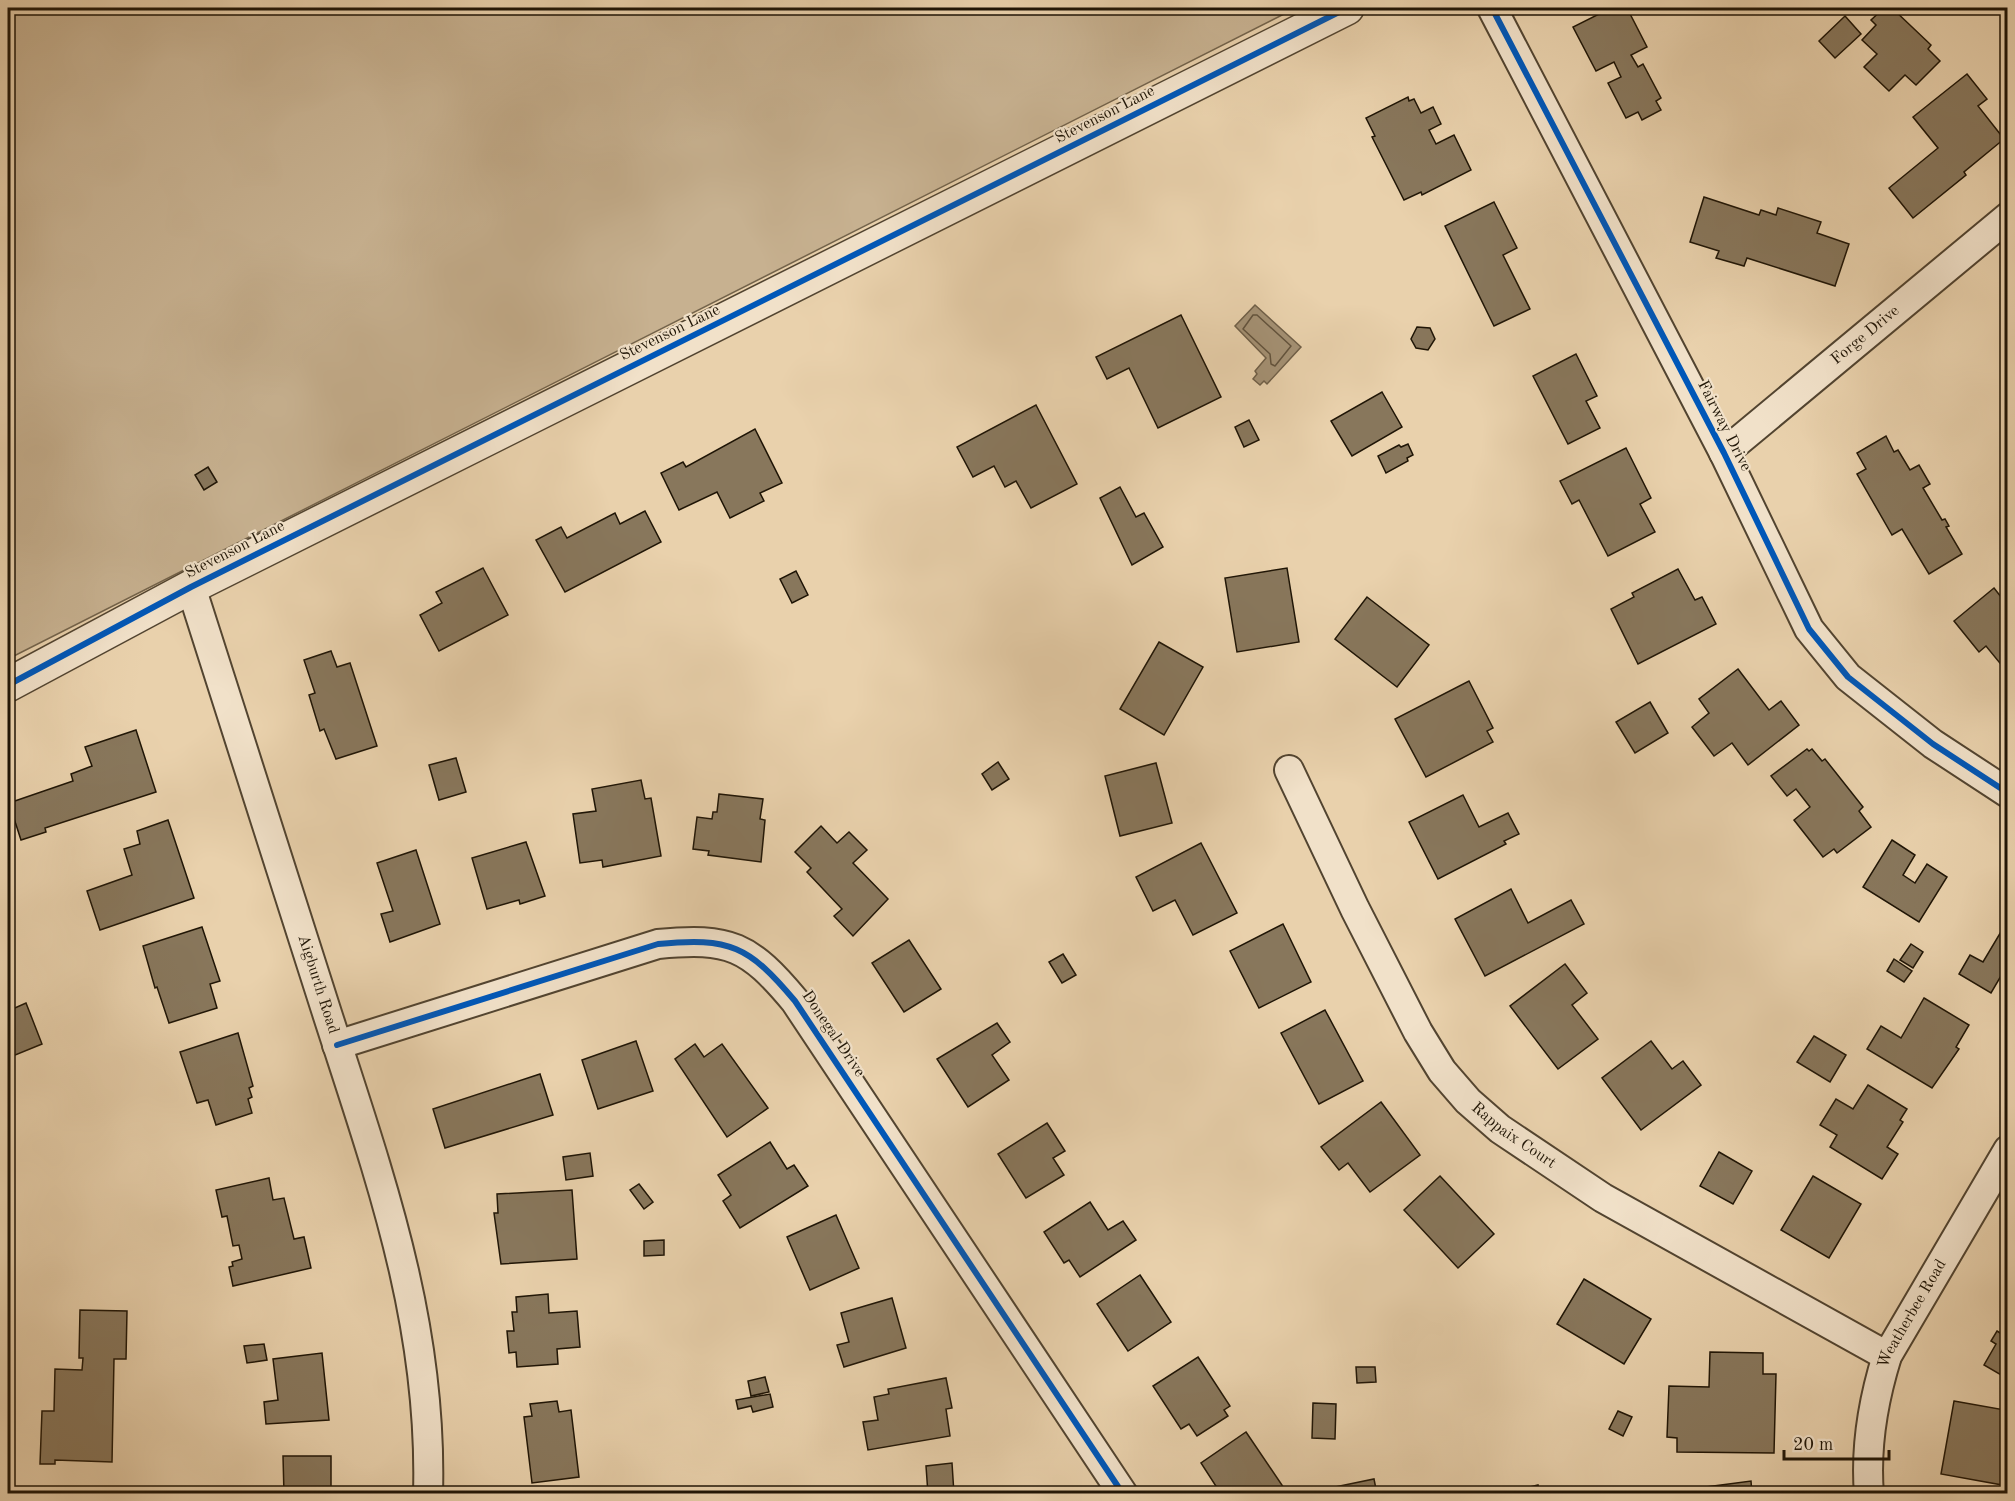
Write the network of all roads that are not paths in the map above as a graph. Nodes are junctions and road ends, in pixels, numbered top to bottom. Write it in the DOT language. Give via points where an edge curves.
graph roads {
  1 [pos="1347,8"];
  2 [pos="1492,8"];
  3 [pos="2007,217"];
  4 [pos="1724,453"];
  5 [pos="191,587"];
  6 [pos="8,686"];
  7 [pos="1289,770"];
  8 [pos="2007,793"];
  9 [pos="337,1045"];
  10 [pos="2007,1150"];
  11 [pos="1887,1356"];
  12 [pos="428,1494"];
  13 [pos="1123,1494"];
  14 [pos="1869,1494"];
  1 -- 5 [label="street, Stevenson Lane"];
  2 -- 4 [label="street, Fairway Drive"];
  3 -- 4 [label="street, Forge Drive"];
  4 -- 8 [label="street, Fairway Drive" via="1809,629 1848,677 1933,744"];
  5 -- 6 [label="street, Stevenson Lane"];
  5 -- 9 [label="street, Aigburth Road"];
  7 -- 11 [label="street, Rappaix Court" via="1418,1032 1442,1071 1468,1101 1500,1129 1603,1198"];
  9 -- 12 [label="street, Aigburth Road" via="393,1218 408,1281 426,1394"];
  9 -- 13 [label="street, Donegal Drive" via="658,944 697,940 736,948 767,967 795,1001"];
  10 -- 11 [label="street, Weatherbee Road"];
  11 -- 14 [label="street, Weatherbee Road" via="1870,1428"];
}
